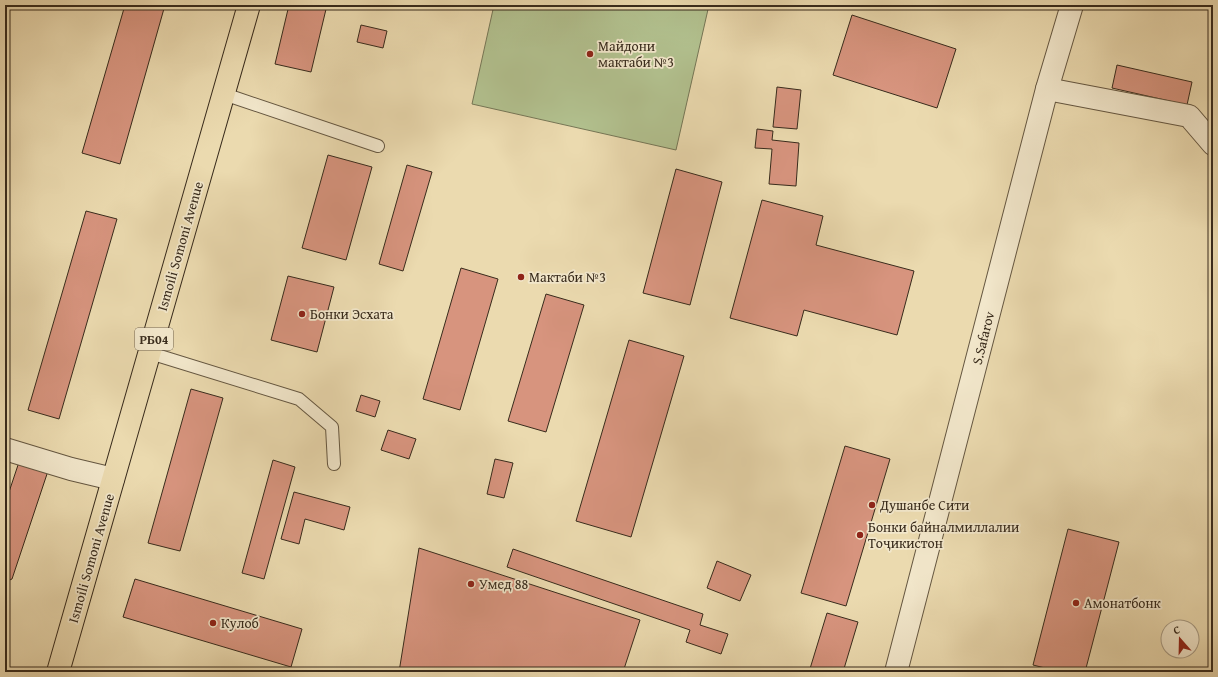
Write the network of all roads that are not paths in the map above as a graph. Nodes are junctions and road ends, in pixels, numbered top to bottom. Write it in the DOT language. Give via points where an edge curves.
graph roads {
  1 [pos="249,5"];
  2 [pos="1072,5"];
  3 [pos="1047,89"];
  4 [pos="224,94"];
  5 [pos="1213,144"];
  6 [pos="378,146"];
  7 [pos="150,353"];
  8 [pos="5,449"];
  9 [pos="334,464"];
  10 [pos="113,479"];
  11 [pos="58,672"];
  12 [pos="896,672"];
  1 -- 4 [label="main road, Ismoili Somoni Avenue / РБ04"];
  2 -- 3 [label="street, S.Safarov"];
  3 -- 5 [label="street" via="1189,116"];
  3 -- 12 [label="street, S.Safarov"];
  4 -- 6 [label="lane"];
  4 -- 7 [label="main road, Ismoili Somoni Avenue / РБ04"];
  7 -- 9 [label="lane" via="298,399 332,427"];
  7 -- 10 [label="main road, Ismoili Somoni Avenue / РБ04"];
  8 -- 10 [label="street"];
  10 -- 11 [label="main road, Ismoili Somoni Avenue / РБ04"];
}
